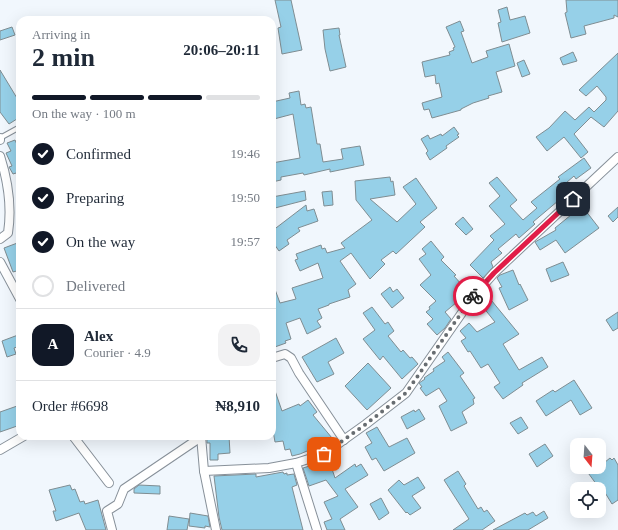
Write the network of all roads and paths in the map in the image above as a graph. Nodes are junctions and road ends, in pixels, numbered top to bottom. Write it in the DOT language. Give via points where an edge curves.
graph roads {
  1 [pos="16,129"];
  2 [pos="0,139"];
  3 [pos="0,156"];
  4 [pos="618,157"];
  5 [pos="0,239"];
  6 [pos="0,262"];
  7 [pos="16,292"];
  8 [pos="276,357"];
  9 [pos="17,440"];
  10 [pos="76,440"];
  11 [pos="195,440"];
  12 [pos="201,440"];
  13 [pos="344,440"];
  14 [pos="0,450"];
  15 [pos="296,463"];
  16 [pos="204,471"];
  17 [pos="109,483"];
  18 [pos="112,530"];
  19 [pos="216,530"];
  20 [pos="317,530"];
  1 -- 2 [label="lane"];
  3 -- 5 [label="street" via="8,181 10,220 8,233"];
  4 -- 13 [label="street" via="494,273 473,297 406,393"];
  6 -- 7 [label="street"];
  8 -- 13 [label="street" via="284,354 291,358"];
  9 -- 14 [label="street"];
  10 -- 17 [label="street"];
  11 -- 18 [label="street" via="124,489 118,504 107,511"];
  12 -- 16 [label="street"];
  13 -- 15 [label="street" via="324,454"];
  15 -- 16 [label="street" via="269,468"];
  15 -- 20 [label="street"];
  16 -- 19 [label="street"];
}
